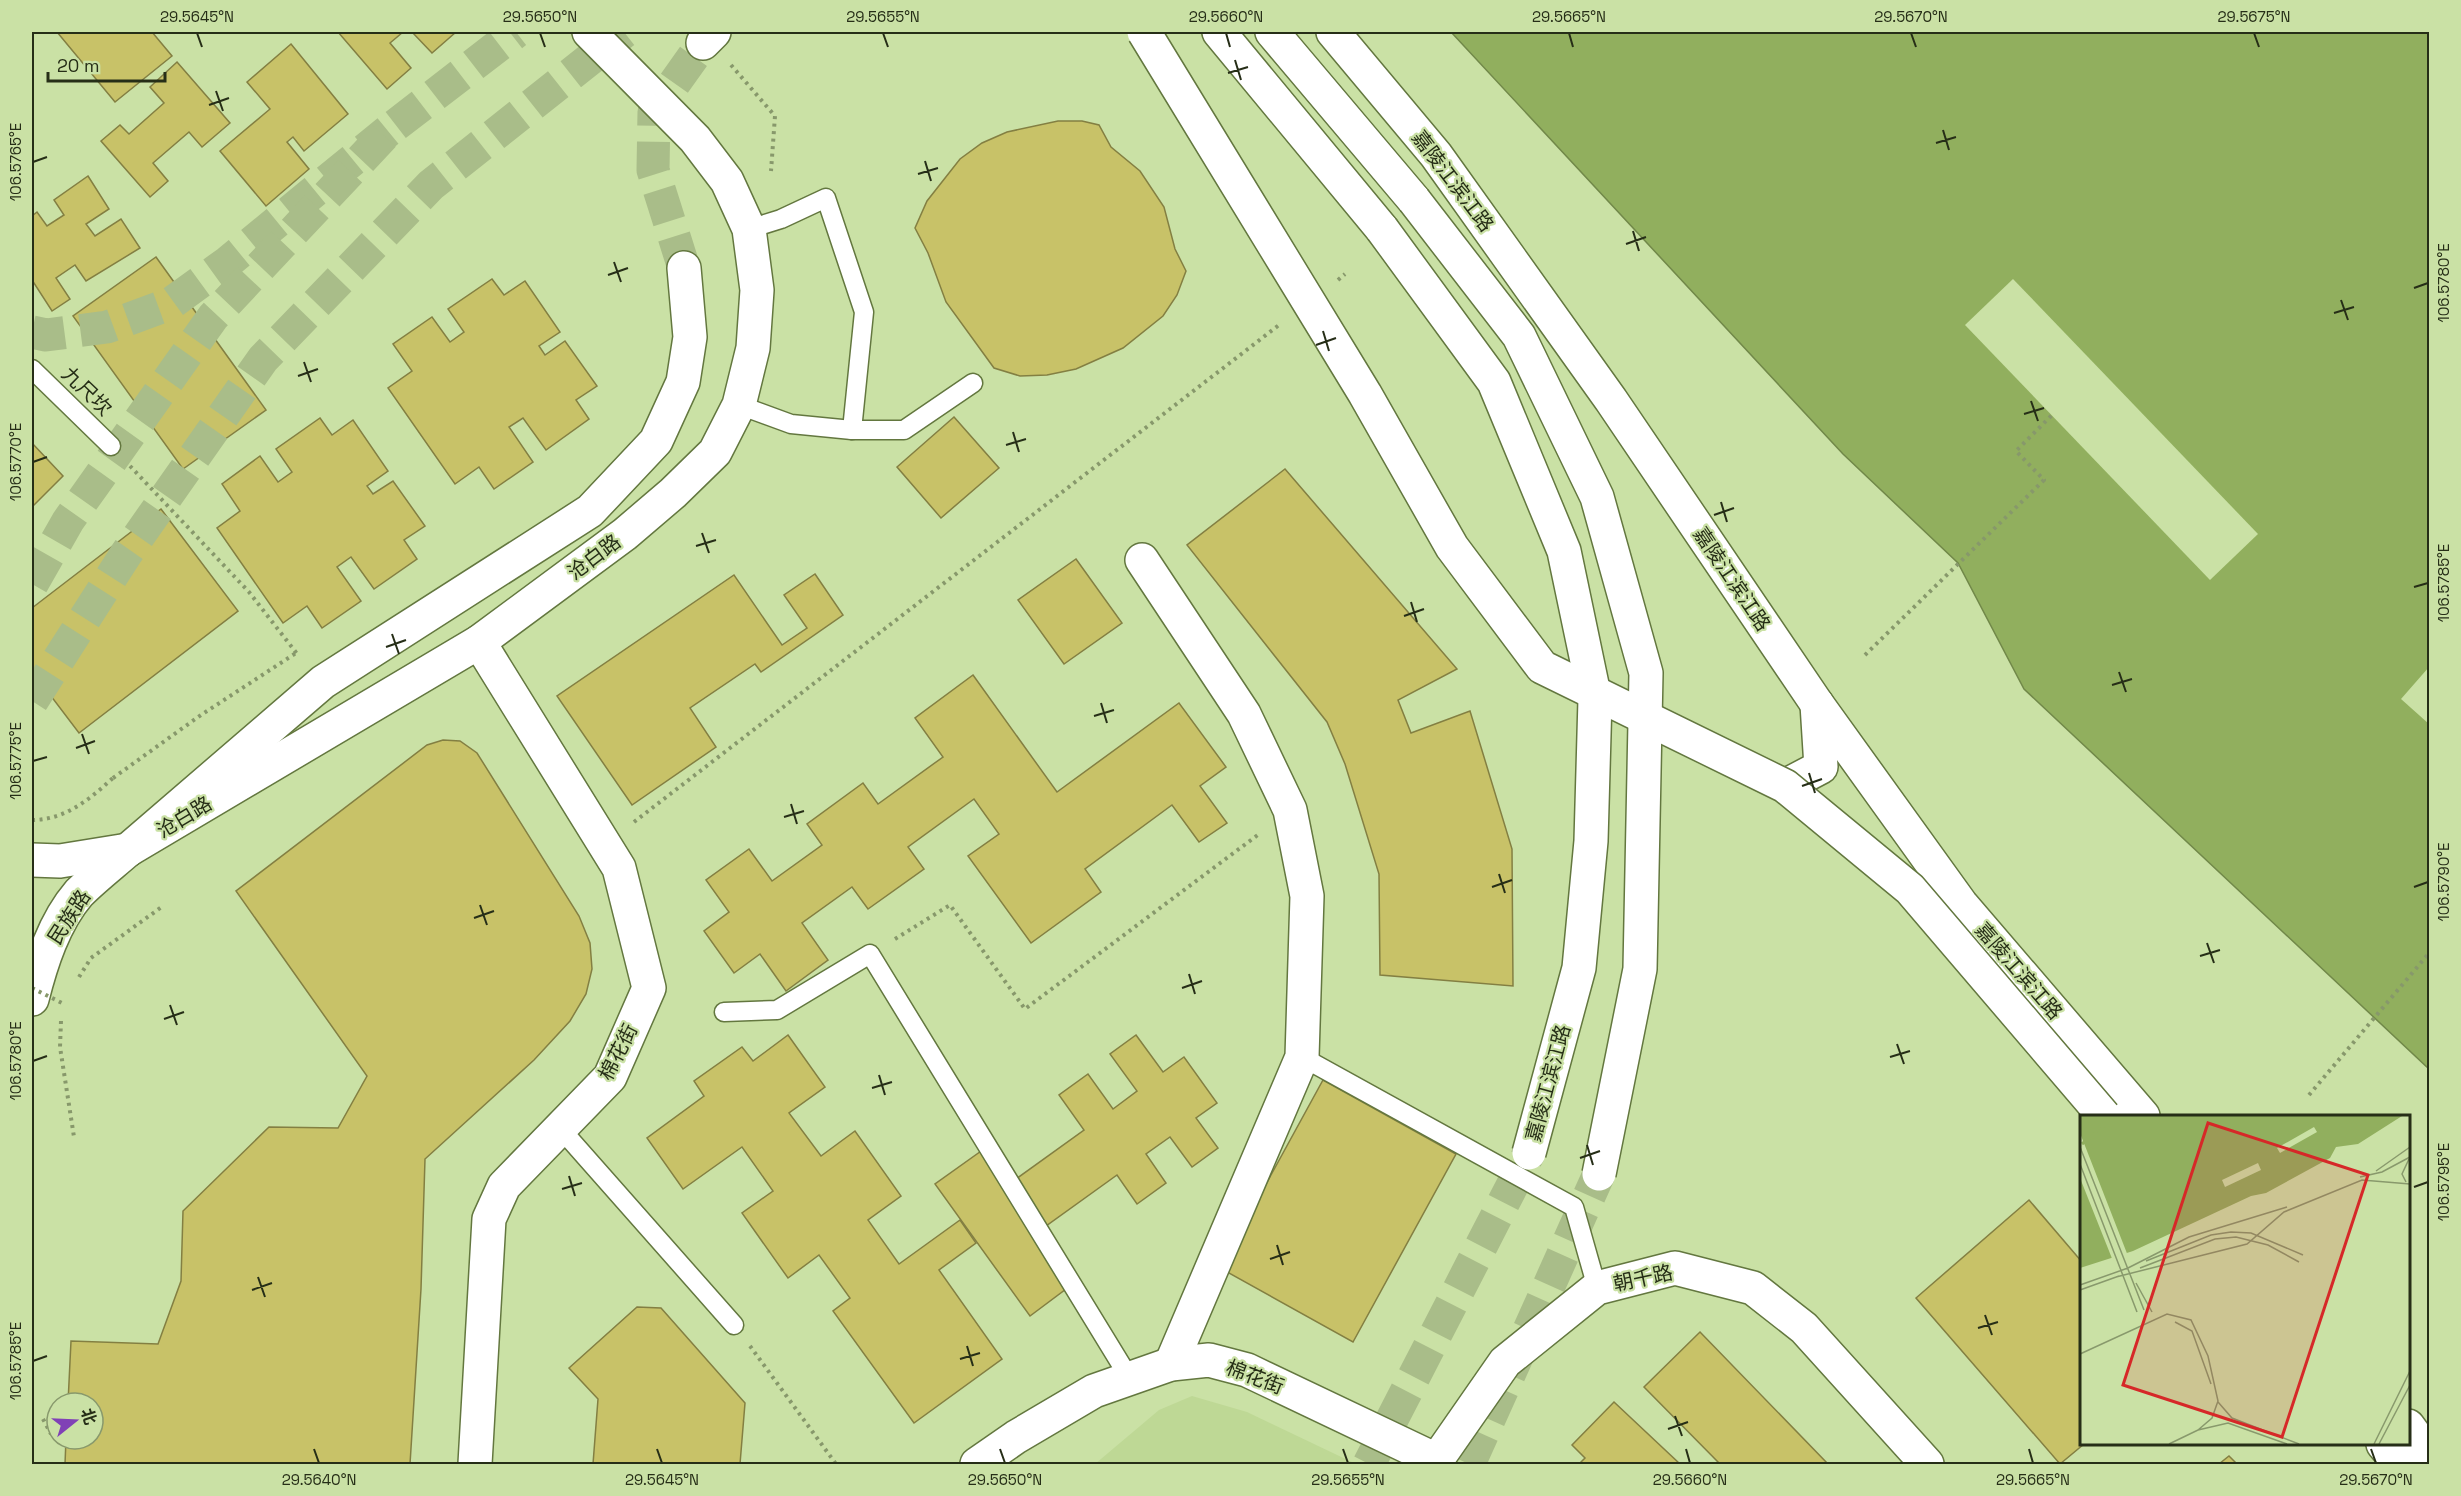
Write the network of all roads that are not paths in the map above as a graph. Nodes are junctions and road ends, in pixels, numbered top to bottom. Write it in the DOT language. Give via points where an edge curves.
graph roads {
  1 [pos="589,32"];
  2 [pos="1144,32"];
  3 [pos="1219,32"];
  4 [pos="1272,32"];
  5 [pos="1333,32"];
  6 [pos="749,229"];
  7 [pos="684,268"];
  8 [pos="32,369"];
  9 [pos="974,383"];
  10 [pos="739,405"];
  11 [pos="852,430"];
  12 [pos="111,446"];
  13 [pos="1142,560"];
  14 [pos="480,642"];
  15 [pos="1817,704"];
  16 [pos="1785,786"];
  17 [pos="128,850"];
  18 [pos="32,860"];
  19 [pos="47,1001"];
  20 [pos="724,1012"];
  21 [pos="1302,1057"];
  22 [pos="2103,1115"];
  23 [pos="2142,1115"];
  24 [pos="560,1128"];
  25 [pos="1529,1153"];
  26 [pos="1599,1174"];
  27 [pos="1597,1288"];
  28 [pos="734,1325"];
  29 [pos="1171,1364"];
  30 [pos="1130,1379"];
  31 [pos="2410,1427"];
  32 [pos="2385,1445"];
  33 [pos="2430,1456"];
  34 [pos="1435,1462"];
  35 [pos="475,1464"];
  36 [pos="977,1464"];
  37 [pos="1927,1464"];
  38 [pos="2400,1464"];
  1 -- 6 [label="main road, 沧白路" via="695,139 727,181"];
  2 -- 16 [label="main road, 嘉陵江滨江路, bridge" via="1365,394 1452,547 1542,667"];
  3 -- 25 [label="main road, 嘉陵江滨江路, bridge" via="1382,229 1494,382 1564,551 1595,699 1591,841 1579,968"];
  4 -- 26 [label="main road, bridge" via="1414,200 1519,336 1597,497 1646,673 1640,969"];
  5 -- 15 [label="main road, 嘉陵江滨江路" via="1442,165 1611,400"];
  6 -- 10 [label="main road, 沧白路" via="758,290 753,348"];
  6 -- 11 [label="lane" via="826,198 864,312"];
  7 -- 17 [label="main road" via="690,337 683,382 656,441 590,512 322,682"];
  8 -- 12 [label="lane, 九尺坎"];
  9 -- 11 [label="lane" via="904,430"];
  10 -- 11 [label="lane" via="791,424"];
  10 -- 14 [label="main road, 沧白路" via="715,452 673,493 625,534"];
  13 -- 21 [label="main road" via="1244,714 1290,810 1307,896"];
  14 -- 17 [label="main road, 沧白路"];
  14 -- 24 [label="main road, 棉花街" via="619,868 649,988 610,1077"];
  15 -- 16 [label="main road" via="1821,767"];
  15 -- 23 [label="main road, 嘉陵江滨江路" via="1961,904"];
  16 -- 22 [label="main road, 嘉陵江滨江路, bridge" via="1910,889"];
  17 -- 18 [label="main road, 沧白路" via="60,861"];
  17 -- 19 [label="main road, 民族路" via="79,894 50,944"];
  20 -- 30 [label="lane" via="777,1010 870,954"];
  21 -- 27 [label="lane" via="1574,1207"];
  21 -- 29 [label="main road"];
  24 -- 28 [label="lane"];
  24 -- 35 [label="main road, 棉花街" via="504,1186 489,1219"];
  27 -- 34 [label="main road, 朝千路" via="1505,1362"];
  27 -- 37 [label="main road, 朝千路" via="1675,1268 1753,1288 1804,1328"];
  29 -- 30 [label="main road, 棉花街"];
  29 -- 34 [label="main road, 棉花街" via="1209,1360 1247,1370"];
  30 -- 36 [label="main road, 棉花街" via="1094,1391"];
  31 -- 33 [label="main road"];
  32 -- 38 [label="main road"];
}
